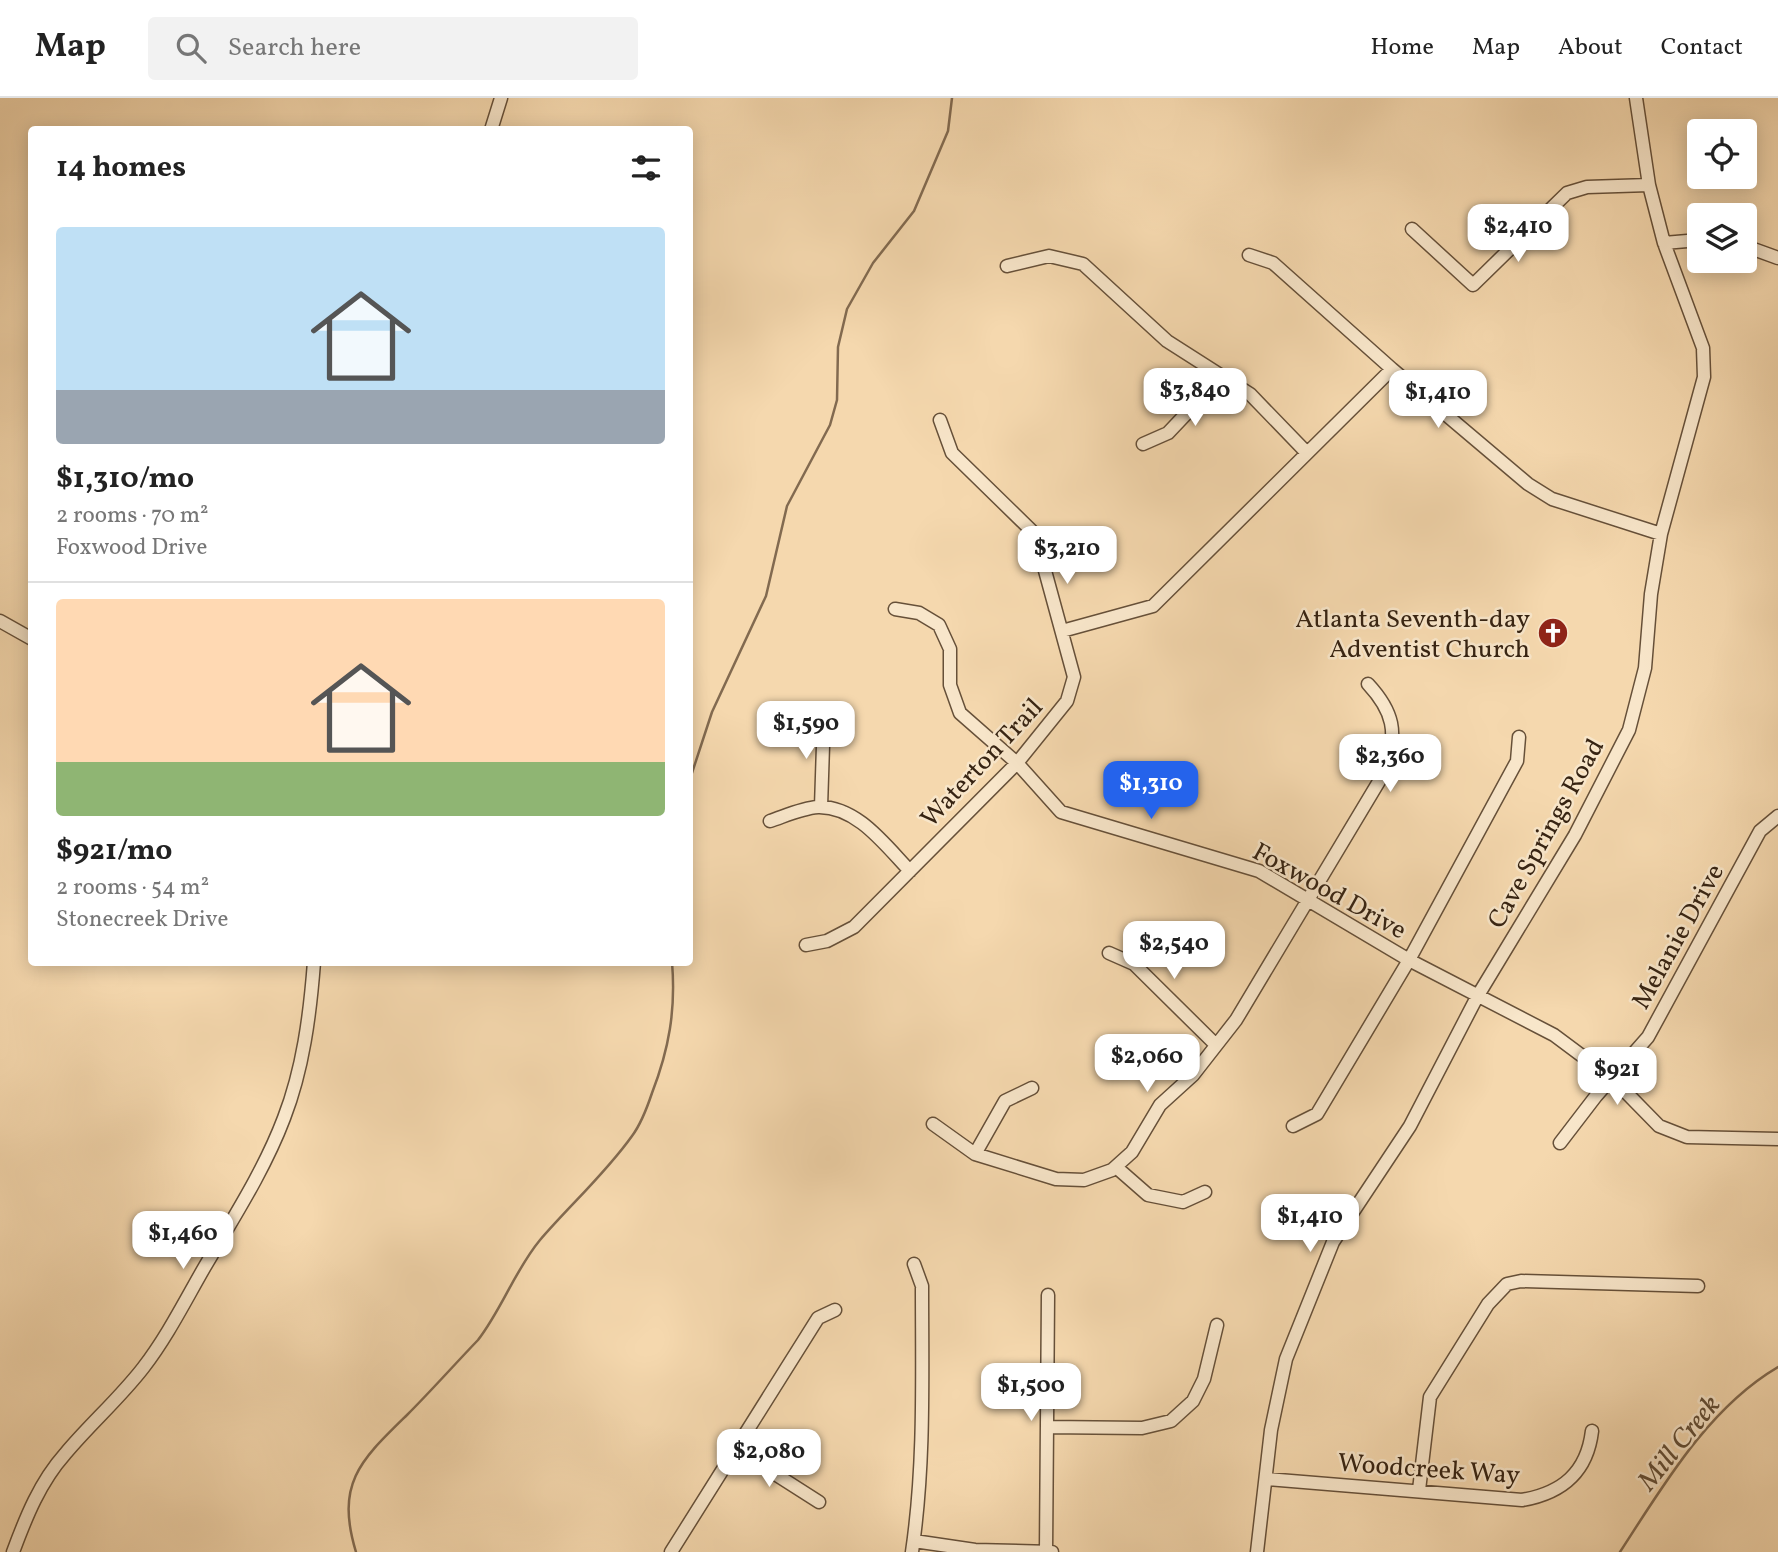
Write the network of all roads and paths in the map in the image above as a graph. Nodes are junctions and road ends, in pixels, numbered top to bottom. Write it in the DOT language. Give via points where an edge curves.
graph roads {
  1 [pos="502,98"];
  2 [pos="1636,98"];
  3 [pos="492,126"];
  4 [pos="1649,184"];
  5 [pos="1412,229"];
  6 [pos="1687,241"];
  7 [pos="1664,243"];
  8 [pos="1757,250"];
  9 [pos="1250,255"];
  10 [pos="1778,258"];
  11 [pos="1007,266"];
  12 [pos="1392,369"];
  13 [pos="1222,376"];
  14 [pos="940,420"];
  15 [pos="1143,444"];
  16 [pos="1307,453"];
  17 [pos="1661,534"];
  18 [pos="895,610"];
  19 [pos="0,621"];
  20 [pos="1062,631"];
  21 [pos="28,637"];
  22 [pos="1368,684"];
  23 [pos="824,715"];
  24 [pos="1519,737"];
  25 [pos="1017,763"];
  26 [pos="821,807"];
  27 [pos="1778,816"];
  28 [pos="770,821"];
  29 [pos="910,871"];
  30 [pos="1306,900"];
  31 [pos="806,945"];
  32 [pos="1109,953"];
  33 [pos="1409,960"];
  34 [pos="314,966"];
  35 [pos="1477,997"];
  36 [pos="1216,1045"];
  37 [pos="1613,1079"];
  38 [pos="1032,1088"];
  39 [pos="933,1124"];
  40 [pos="1293,1126"];
  41 [pos="1778,1139"];
  42 [pos="1560,1143"];
  43 [pos="975,1154"];
  44 [pos="1116,1167"];
  45 [pos="1205,1192"];
  46 [pos="914,1264"];
  47 [pos="1699,1286"];
  48 [pos="1048,1295"];
  49 [pos="835,1310"];
  50 [pos="1217,1325"];
  51 [pos="1047,1427"];
  52 [pos="1592,1431"];
  53 [pos="736,1449"];
  54 [pos="1267,1479"];
  55 [pos="1419,1490"];
  56 [pos="819,1502"];
  57 [pos="913,1547"];
  58 [pos="13,1552"];
  59 [pos="671,1552"];
  60 [pos="1046,1552"];
  61 [pos="1052,1552"];
  62 [pos="1257,1552"];
  1 -- 3 [label="street"];
  2 -- 4 [label="street, Cave Springs Road"];
  4 -- 5 [label="street" via="1587,187 1567,193 1472,285"];
  4 -- 7 [label="street, Cave Springs Road"];
  6 -- 7 [label="street"];
  7 -- 17 [label="street, Cave Springs Road" via="1703,348 1703,377"];
  8 -- 10 [label="street"];
  9 -- 12 [label="street" via="1273,263"];
  11 -- 13 [label="street" via="1049,256 1083,264 1167,341"];
  12 -- 16 [label="street"];
  12 -- 17 [label="street" via="1552,499"];
  13 -- 15 [label="street" via="1168,433"];
  13 -- 16 [label="street" via="1250,394"];
  14 -- 20 [label="street, Waterton Trail" via="952,453 1035,534"];
  16 -- 20 [label="street" via="1153,606"];
  17 -- 35 [label="street, Cave Springs Road" via="1645,668 1629,730 1575,835"];
  18 -- 25 [label="street, Foxwood Drive" via="919,613 939,625 950,649 950,685 960,713"];
  19 -- 21 [label="street"];
  20 -- 25 [label="street, Waterton Trail" via="1074,677 1067,701"];
  22 -- 30 [label="street" via="1382,699 1393,729 1387,768"];
  23 -- 26 [label="street"];
  24 -- 33 [label="street" via="1517,761"];
  25 -- 29 [label="street, Waterton Trail"];
  25 -- 30 [label="street, Foxwood Drive" via="1061,812 1259,871"];
  26 -- 28 [label="street"];
  26 -- 29 [label="street" via="835,808 867,827"];
  27 -- 37 [label="street, Melanie Drive" via="1760,831 1648,1037"];
  29 -- 31 [label="street, Waterton Trail" via="854,927 827,942"];
  30 -- 33 [label="street, Foxwood Drive"];
  30 -- 36 [label="street" via="1236,1020"];
  32 -- 36 [label="street" via="1134,964"];
  33 -- 35 [label="street, Foxwood Drive"];
  33 -- 40 [label="street" via="1317,1114"];
  34 -- 58 [label="street" via="299,1071 266,1158 146,1364 48,1476"];
  35 -- 37 [label="street, Foxwood Drive" via="1554,1035"];
  35 -- 54 [label="street, Cave Springs Road" via="1410,1126 1333,1242 1286,1359 1271,1430"];
  36 -- 44 [label="street" via="1193,1075 1160,1105 1132,1152"];
  37 -- 41 [label="street, Foxwood Drive" via="1659,1126 1687,1137"];
  37 -- 42 [label="street, Melanie Drive"];
  38 -- 43 [label="street" via="1005,1101"];
  39 -- 43 [label="street"];
  43 -- 44 [label="street" via="1056,1179 1084,1180"];
  44 -- 45 [label="street" via="1148,1195 1183,1202"];
  46 -- 57 [label="street" via="922,1286 921,1453"];
  47 -- 55 [label="street" via="1507,1284 1488,1304 1430,1397"];
  48 -- 51 [label="street"];
  49 -- 53 [label="street" via="818,1318"];
  50 -- 51 [label="street" via="1204,1379 1193,1401 1171,1421 1142,1428"];
  51 -- 60 [label="street"];
  52 -- 55 [label="street, Woodcreek Way" via="1590,1449 1576,1472 1561,1488 1543,1496 1522,1500"];
  53 -- 56 [label="street"];
  53 -- 59 [label="street"];
  54 -- 55 [label="street, Woodcreek Way"];
  54 -- 62 [label="street, Cave Springs Road"];
  57 -- 60 [label="street"];
  60 -- 61 [label="street"];
}
